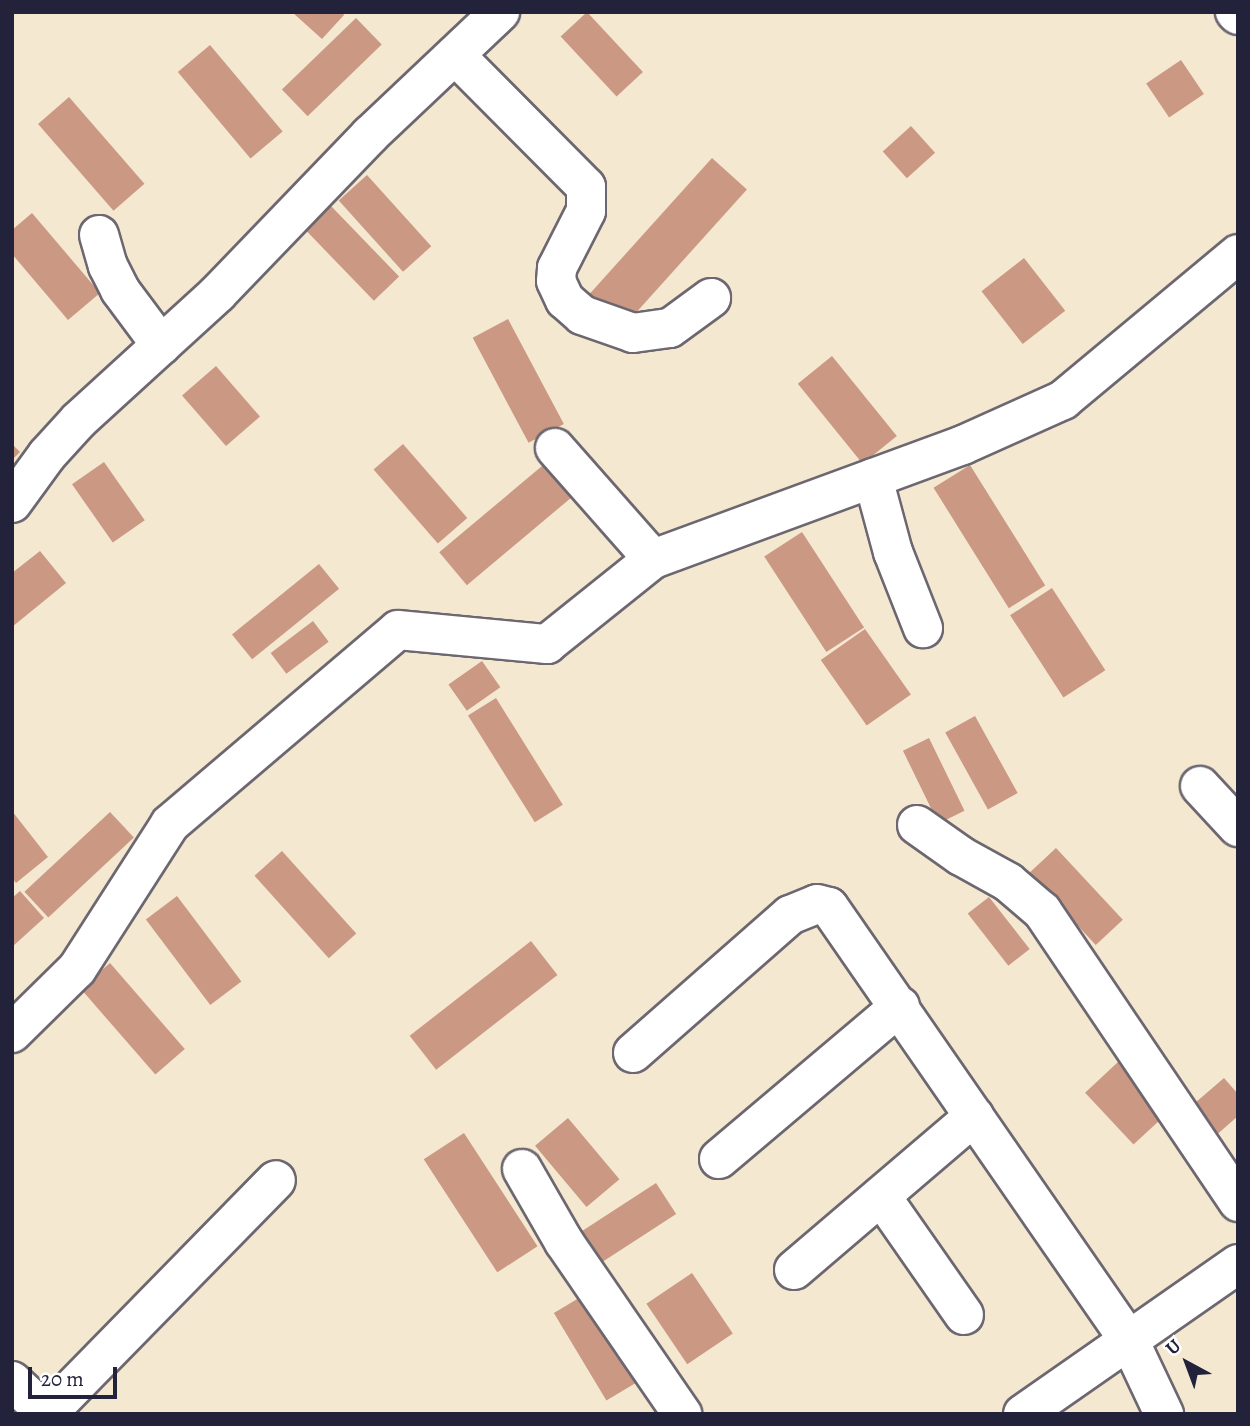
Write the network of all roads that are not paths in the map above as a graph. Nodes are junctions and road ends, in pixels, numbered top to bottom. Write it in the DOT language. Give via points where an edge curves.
graph roads {
  1 [pos="500,12"];
  2 [pos="455,55"];
  3 [pos="99,235"];
  4 [pos="1238,254"];
  5 [pos="711,298"];
  6 [pos="161,345"];
  7 [pos="555,448"];
  8 [pos="873,478"];
  9 [pos="12,503"];
  10 [pos="653,559"];
  11 [pos="923,628"];
  12 [pos="1200,786"];
  13 [pos="916,825"];
  14 [pos="1238,827"];
  15 [pos="900,1006"];
  16 [pos="12,1033"];
  17 [pos="633,1054"];
  18 [pos="974,1116"];
  19 [pos="719,1159"];
  20 [pos="522,1169"];
  21 [pos="276,1180"];
  22 [pos="881,1196"];
  23 [pos="1238,1202"];
  24 [pos="1238,1264"];
  25 [pos="794,1270"];
  26 [pos="964,1315"];
  27 [pos="1129,1342"];
  28 [pos="12,1381"];
  29 [pos="47,1414"];
  30 [pos="682,1414"];
  31 [pos="1023,1414"];
  32 [pos="1164,1414"];
  1 -- 2 [label="street"];
  2 -- 5 [label="street" via="586,187 586,211 557,268 556,281 565,300 582,315 633,333 670,328"];
  2 -- 6 [label="street"];
  3 -- 6 [label="street" via="120,290"];
  4 -- 8 [label="street" via="1063,400 963,446"];
  6 -- 9 [label="street" via="79,420"];
  7 -- 10 [label="street"];
  8 -- 10 [label="street"];
  8 -- 11 [label="street" via="893,552"];
  10 -- 16 [label="street" via="547,644 398,630 170,824 77,969"];
  12 -- 14 [label="street"];
  13 -- 23 [label="street" via="1007,882 1042,911"];
  15 -- 17 [label="street" via="838,916 817,904 790,915"];
  15 -- 18 [label="street"];
  15 -- 19 [label="street"];
  18 -- 22 [label="street"];
  18 -- 27 [label="street"];
  20 -- 30 [label="street" via="564,1242"];
  21 -- 29 [label="street"];
  22 -- 25 [label="street"];
  22 -- 26 [label="street"];
  24 -- 27 [label="street"];
  27 -- 31 [label="street"];
  27 -- 32 [label="street"];
  28 -- 29 [label="street"];
}
